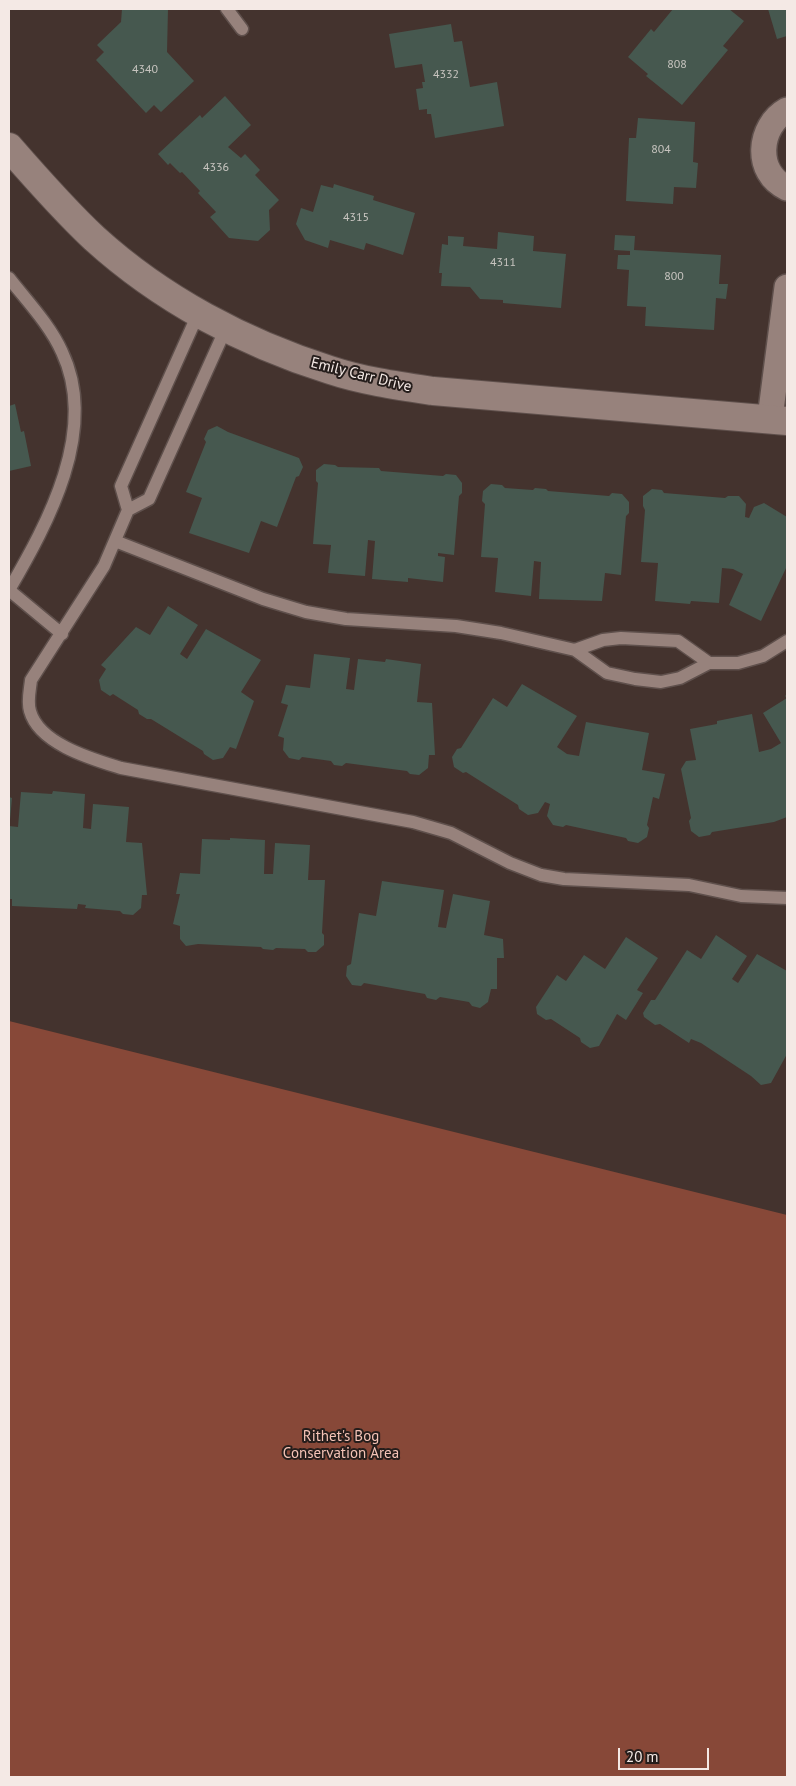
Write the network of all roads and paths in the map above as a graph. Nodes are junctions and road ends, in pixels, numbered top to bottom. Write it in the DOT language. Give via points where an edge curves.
graph roads {
  1 [pos="228,9"];
  2 [pos="242,29"];
  3 [pos="787,110"];
  4 [pos="9,147"];
  5 [pos="787,188"];
  6 [pos="9,278"];
  7 [pos="787,287"];
  8 [pos="198,314"];
  9 [pos="226,328"];
  10 [pos="778,420"];
  11 [pos="128,510"];
  12 [pos="115,541"];
  13 [pos="9,590"];
  14 [pos="62,634"];
  15 [pos="787,641"];
  16 [pos="575,650"];
  17 [pos="709,662"];
  18 [pos="787,898"];
  1 -- 2 [label="lane"];
  3 -- 5 [label="street" via="778,115 766,131 763,151 768,170"];
  4 -- 8 [label="street, Emily Carr Drive" via="94,238 141,276"];
  6 -- 13 [label="lane" via="62,351 70,373 74,401 70,452 54,506"];
  7 -- 10 [label="street"];
  8 -- 9 [label="street, Emily Carr Drive"];
  8 -- 11 [label="lane" via="121,486"];
  9 -- 10 [label="street, Emily Carr Drive" via="331,371 382,383 433,391"];
  9 -- 11 [label="lane" via="149,499"];
  11 -- 12 [label="lane"];
  12 -- 14 [label="lane" via="90,591"];
  12 -- 16 [label="lane" via="263,599 306,612 346,619 456,626"];
  13 -- 14 [label="lane"];
  14 -- 18 [label="lane" via="32,680 28,698 36,724 51,738 80,754 121,768 413,822 451,833 541,875 564,879 688,884 741,896"];
  15 -- 17 [label="lane" via="763,656 738,663"];
  16 -- 17 [label="lane" via="603,640 621,638 678,642"];
  16 -- 17 [label="lane" via="606,673 661,682 680,678"];
}
